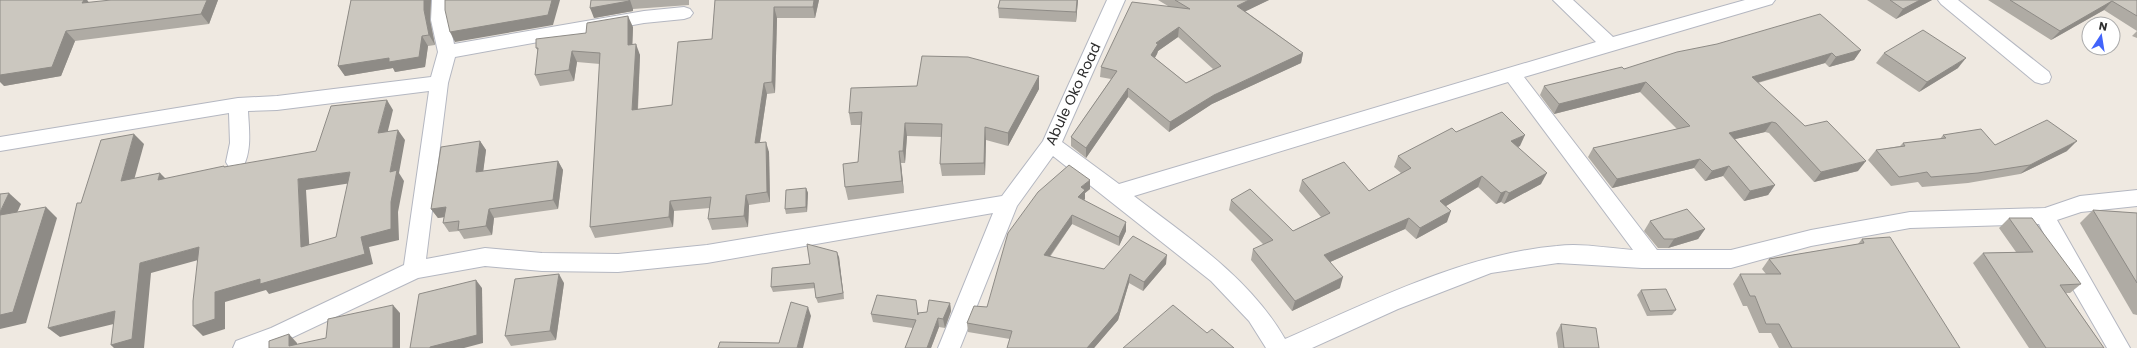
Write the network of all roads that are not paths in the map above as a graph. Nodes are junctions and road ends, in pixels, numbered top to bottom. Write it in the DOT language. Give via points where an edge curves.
graph roads {
  1 [pos="441,0"];
  2 [pos="1116,0"];
  3 [pos="1562,0"];
  4 [pos="1766,0"];
  5 [pos="1947,0"];
  6 [pos="684,13"];
  7 [pos="1610,44"];
  8 [pos="447,52"];
  9 [pos="1512,74"];
  10 [pos="2042,77"];
  11 [pos="439,83"];
  12 [pos="238,105"];
  13 [pos="0,144"];
  14 [pos="1051,144"];
  15 [pos="236,162"];
  16 [pos="1117,193"];
  17 [pos="2137,198"];
  18 [pos="1008,203"];
  19 [pos="2045,216"];
  20 [pos="1651,258"];
  21 [pos="414,270"];
  22 [pos="244,348"];
  23 [pos="949,348"];
  24 [pos="1278,348"];
  25 [pos="1289,348"];
  26 [pos="2119,348"];
  1 -- 8 [label="street" via="440,20"];
  2 -- 14 [label="street, Abule Oko Road"];
  3 -- 7 [label="street"];
  4 -- 7 [label="street"];
  5 -- 10 [label="street"];
  6 -- 8 [label="street" via="644,17"];
  7 -- 9 [label="street"];
  8 -- 11 [label="street"];
  9 -- 16 [label="street"];
  9 -- 20 [label="street"];
  11 -- 12 [label="street" via="277,103"];
  11 -- 21 [label="street"];
  12 -- 13 [label="street"];
  12 -- 15 [label="street" via="240,143"];
  14 -- 16 [label="street"];
  14 -- 18 [label="street, Abule Oko Road"];
  16 -- 24 [label="street" via="1238,291 1267,326"];
  17 -- 19 [label="street" via="2080,204"];
  18 -- 21 [label="street" via="706,254 618,263 542,262 484,257"];
  18 -- 23 [label="street, Abule Oko Road"];
  19 -- 20 [label="street" via="1910,220 1811,238 1731,259"];
  19 -- 26 [label="street"];
  20 -- 25 [label="street" via="1558,254 1489,265 1390,303"];
  21 -- 22 [label="street" via="279,335"];
}
